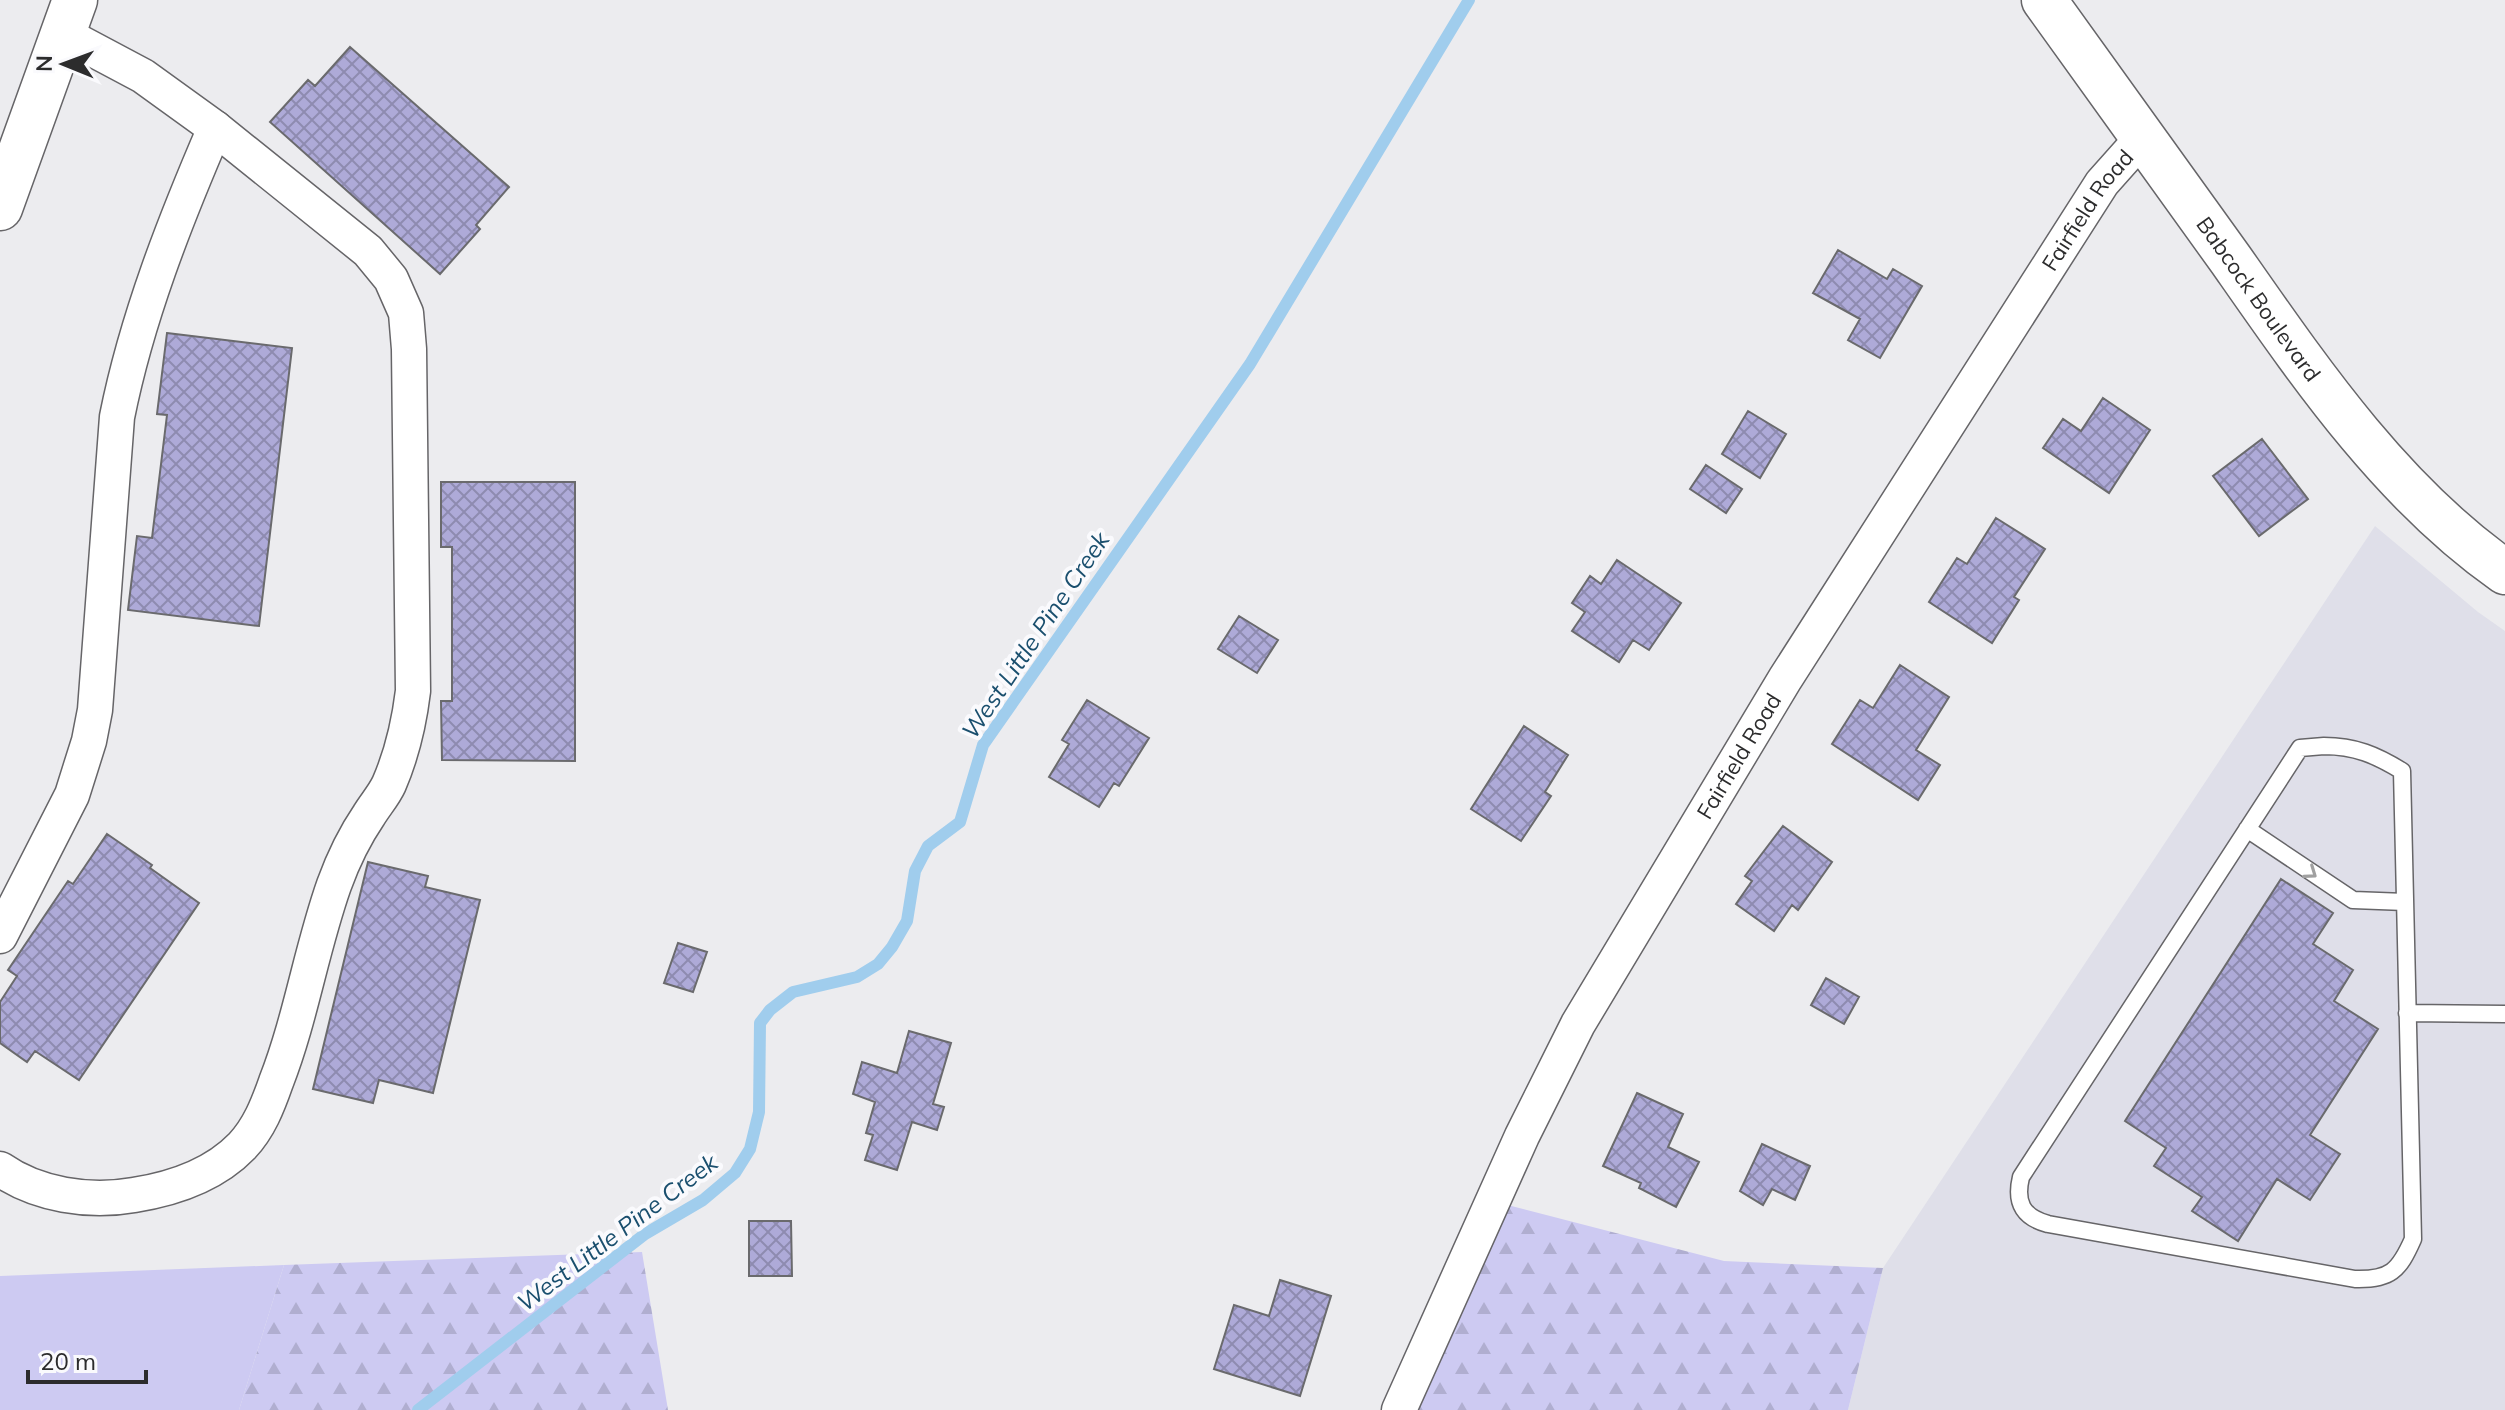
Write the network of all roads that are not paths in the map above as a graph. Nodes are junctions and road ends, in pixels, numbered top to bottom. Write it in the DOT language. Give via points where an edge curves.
graph roads {
  1 [pos="2044,0"];
  2 [pos="70,17"];
  3 [pos="215,128"];
  4 [pos="2143,137"];
  5 [pos="0,208"];
  6 [pos="2505,572"];
  7 [pos="2247,829"];
  8 [pos="2405,902"];
  9 [pos="0,936"];
  10 [pos="2407,1013"];
  11 [pos="2505,1014"];
  12 [pos="0,1169"];
  13 [pos="1399,1410"];
  1 -- 4 [label="street, Babcock Boulevard"];
  2 -- 3 [label="street"];
  2 -- 5 [label="street"];
  3 -- 9 [label="street" via="179,212 123,384 95,710 86,754 72,795"];
  3 -- 12 [label="street" via="368,251 391,279 406,313 413,691 408,732 388,787 350,846 333,886 293,1035 263,1115 242,1146 188,1181 128,1196 68,1195 38,1188"];
  4 -- 6 [label="street, Babcock Boulevard" via="2364,438 2441,523"];
  4 -- 13 [label="street, Fairfield Road" via="2102,183 1811,639 1578,1024"];
  7 -- 8 [label="lane, one-way" via="2342,895 2364,902"];
  7 -- 8 [label="lane" via="2300,748 2350,746 2377,755 2402,771"];
  7 -- 10 [label="lane" via="2021,1177 2018,1204 2026,1214 2048,1224 2355,1279 2377,1279 2394,1271 2413,1239"];
  8 -- 10 [label="lane"];
  10 -- 11 [label="lane"];
}
